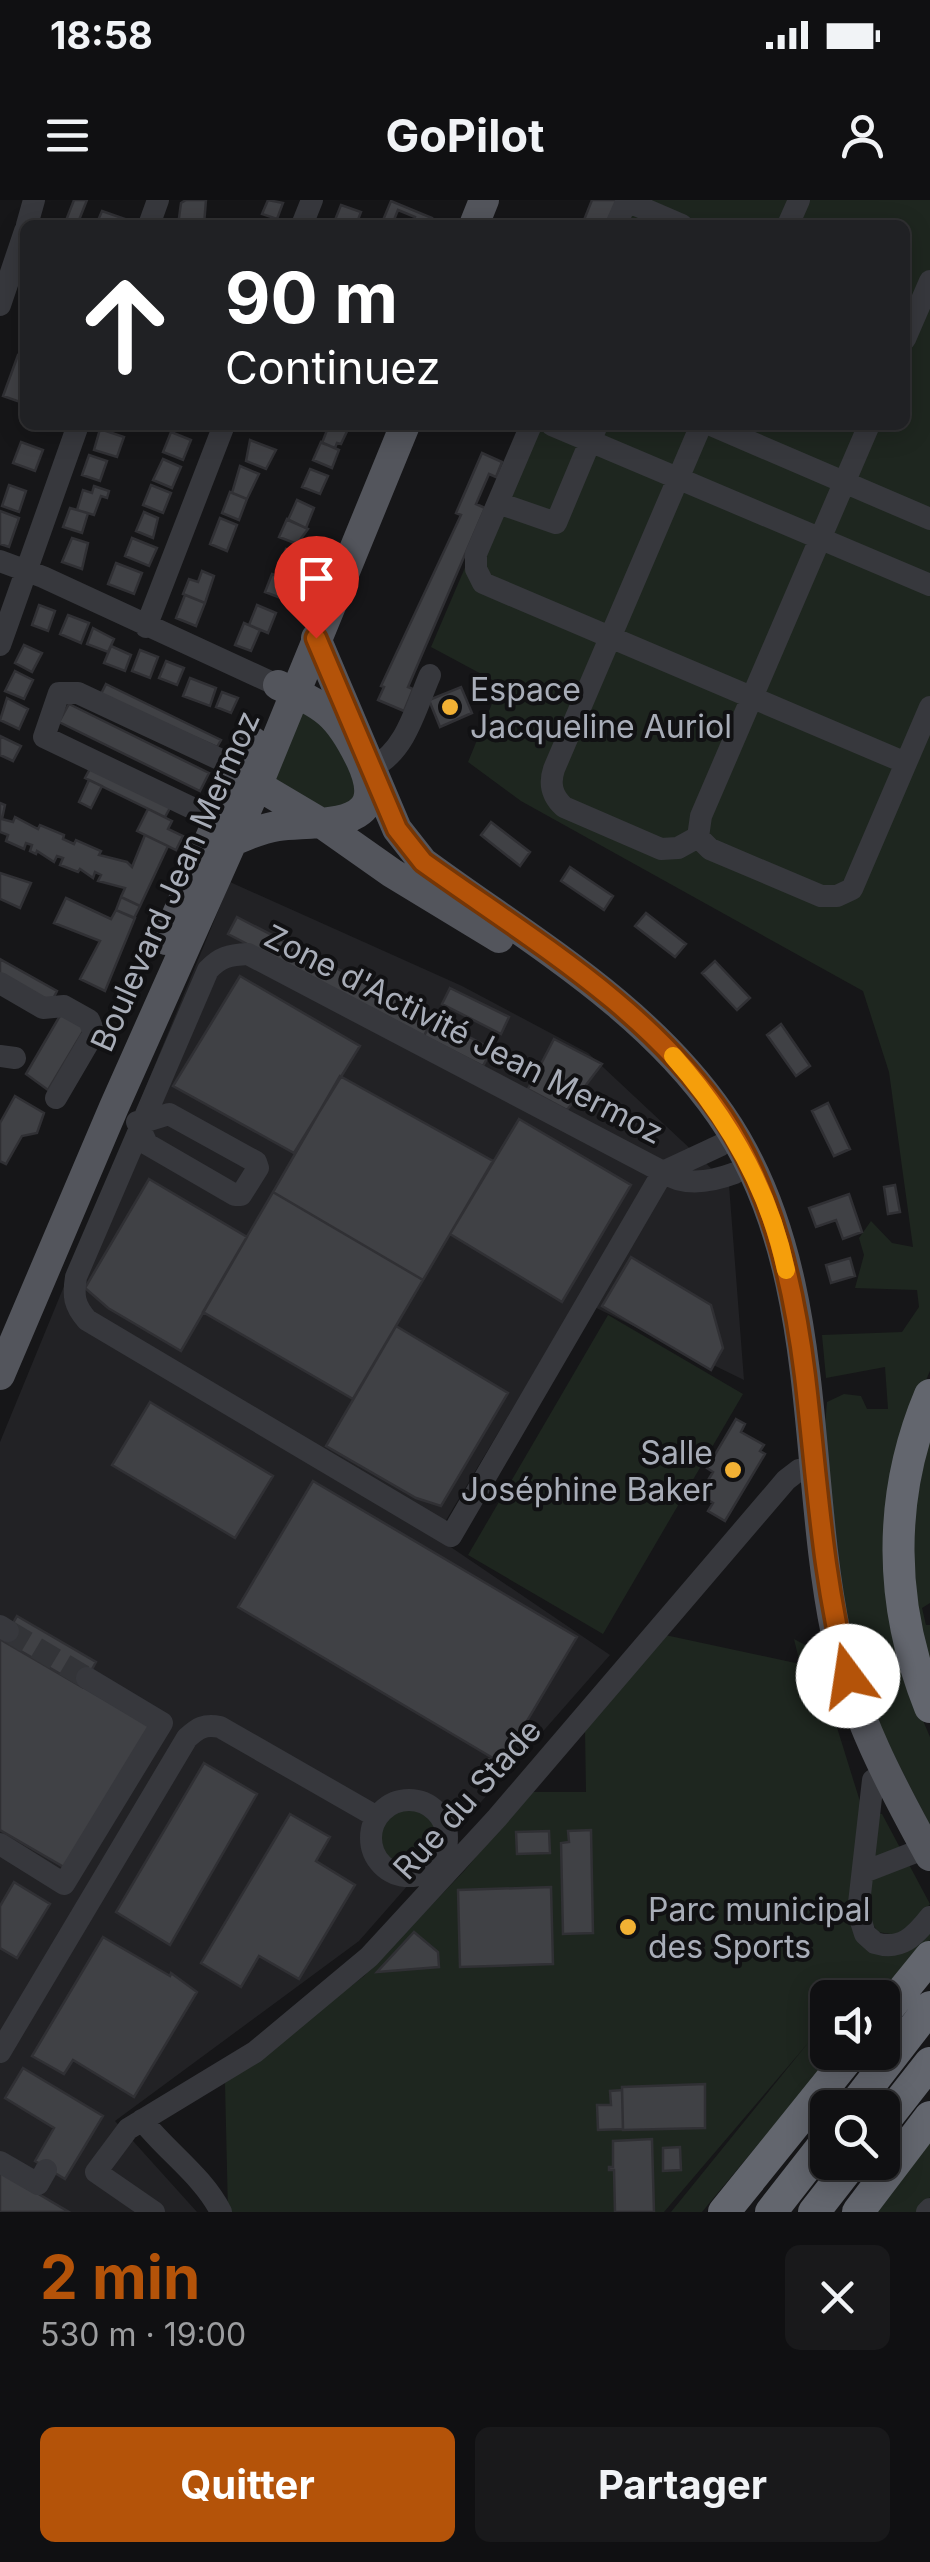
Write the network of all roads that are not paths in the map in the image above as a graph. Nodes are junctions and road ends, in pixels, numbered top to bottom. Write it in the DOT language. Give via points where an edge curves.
graph roads {
  1 [pos="627,201"];
  2 [pos="671,220"];
  3 [pos="20,246"];
  4 [pos="930,281"];
  5 [pos="0,304"];
  6 [pos="913,327"];
  7 [pos="76,430"];
  8 [pos="222,430"];
  9 [pos="386,430"];
  10 [pos="403,430"];
  11 [pos="528,430"];
  12 [pos="699,430"];
  13 [pos="722,430"];
  14 [pos="867,430"];
  15 [pos="594,433"];
  16 [pos="678,478"];
  17 [pos="844,483"];
  18 [pos="498,502"];
  19 [pos="930,519"];
  20 [pos="821,537"];
  21 [pos="0,561"];
  22 [pos="26,570"];
  23 [pos="930,585"];
  24 [pos="146,627"];
  25 [pos="316,638"];
  26 [pos="610,638"];
  27 [pos="0,645"];
  28 [pos="430,675"];
  29 [pos="286,689"];
  30 [pos="752,699"];
  31 [pos="930,707"];
  32 [pos="364,758"];
  33 [pos="906,763"];
  34 [pos="248,775"];
  35 [pos="322,823"];
  36 [pos="225,830"];
  37 [pos="698,837"];
  38 [pos="0,983"];
  39 [pos="56,1098"];
  40 [pos="127,1115"];
  41 [pos="722,1132"];
  42 [pos="663,1172"];
  43 [pos="735,1173"];
  44 [pos="782,1250"];
  45 [pos="23,1300"];
  46 [pos="0,1334"];
  47 [pos="0,1375"];
  48 [pos="928,1401"];
  49 [pos="806,1469"];
  50 [pos="88,1678"];
  51 [pos="930,1707"];
  52 [pos="162,1723"];
  53 [pos="187,1738"];
  54 [pos="873,1780"];
  55 [pos="377,1817"];
  56 [pos="446,1831"];
  57 [pos="0,1844"];
  58 [pos="468,1850"];
  59 [pos="921,1854"];
  60 [pos="864,1872"];
  61 [pos="401,1876"];
  62 [pos="930,1882"];
  63 [pos="434,1886"];
  64 [pos="930,1917"];
  65 [pos="402,1921"];
  66 [pos="930,1956"];
  67 [pos="900,1994"];
  68 [pos="930,2007"];
  69 [pos="0,2052"];
  70 [pos="930,2063"];
  71 [pos="838,2070"];
  72 [pos="866,2090"];
  73 [pos="900,2101"];
  74 [pos="930,2116"];
  75 [pos="135,2125"];
  76 [pos="0,2162"];
  77 [pos="810,2162"];
  78 [pos="46,2170"];
  79 [pos="838,2180"];
  80 [pos="154,2212"];
  81 [pos="222,2212"];
  82 [pos="724,2212"];
  83 [pos="771,2212"];
  84 [pos="814,2212"];
  85 [pos="858,2212"];
  1 -- 2 [label="street"];
  3 -- 5 [label="street"];
  4 -- 6 [label="street"];
  7 -- 22 [label="street"];
  8 -- 24 [label="street"];
  9 -- 29 [label="main road, Boulevard Jean Mermoz"];
  10 -- 25 [label="main road, Boulevard Jean Mermoz"];
  11 -- 18 [label="street"];
  12 -- 16 [label="street"];
  13 -- 17 [label="street"];
  14 -- 17 [label="street"];
  15 -- 16 [label="street"];
  15 -- 18 [label="street" via="556,523"];
  16 -- 20 [label="street"];
  16 -- 26 [label="street"];
  17 -- 19 [label="street"];
  17 -- 20 [label="street"];
  18 -- 26 [label="street" via="476,554 483,583"];
  20 -- 23 [label="street"];
  20 -- 30 [label="street"];
  21 -- 22 [label="street"];
  22 -- 24 [label="street"];
  22 -- 27 [label="street"];
  24 -- 29 [label="street"];
  25 -- 29 [label="main road, Boulevard Jean Mermoz"];
  25 -- 32 [label="main road"];
  26 -- 30 [label="street"];
  26 -- 37 [label="street" via="554,769 553,792 564,807 661,849"];
  28 -- 32 [label="street" via="391,756"];
  29 -- 32 [label="main road" via="328,710"];
  29 -- 34 [label="main road, Boulevard Jean Mermoz"];
  29 -- 34 [label="main road, Boulevard Jean Mermoz" via="253,742"];
  30 -- 33 [label="street"];
  30 -- 37 [label="street"];
  31 -- 33 [label="street"];
  32 -- 35 [label="main road" via="372,796 361,813"];
  32 -- 41 [label="main road" via="409,848 624,1008 672,1054"];
  33 -- 37 [label="street" via="844,894 822,896 710,849"];
  34 -- 35 [label="main road"];
  34 -- 36 [label="main road, Boulevard Jean Mermoz"];
  34 -- 36 [label="street" via="78,694 59,693 44,737"];
  35 -- 36 [label="main road"];
  35 -- 41 [label="main road" via="574,988 648,1052"];
  36 -- 40 [label="main road, Boulevard Jean Mermoz"];
  36 -- 45 [label="main road, Boulevard Jean Mermoz"];
  38 -- 39 [label="street" via="44,1008 64,1006 90,1020 94,1033"];
  40 -- 40 [label="street" via="147,1144 235,1195 258,1168 169,1114"];
  40 -- 42 [label="street, Zone d'Activité Jean Mermoz" via="208,970 219,958 248,954"];
  40 -- 42 [label="street, Zone d'Activité Jean Mermoz" via="76,1277 76,1308 451,1536"];
  40 -- 45 [label="main road, Boulevard Jean Mermoz"];
  41 -- 42 [label="street, Zone d'Activité Jean Mermoz"];
  41 -- 43 [label="main road"];
  41 -- 44 [label="main road" via="744,1154"];
  42 -- 43 [label="street, Zone d'Activité Jean Mermoz" via="690,1182"];
  43 -- 44 [label="main road" via="752,1187"];
  43 -- 49 [label="main road" via="775,1299"];
  44 -- 49 [label="main road" via="805,1374"];
  45 -- 46 [label="main road"];
  45 -- 47 [label="main road"];
  48 -- 51 [label="highway" via="904,1472 897,1561 909,1640"];
  49 -- 54 [label="main road" via="805,1536 820,1632 834,1689"];
  49 -- 58 [label="street, Rue du Stade" via="786,1480"];
  49 -- 59 [label="main road" via="835,1626 863,1724"];
  50 -- 52 [label="street"];
  52 -- 53 [label="street"];
  52 -- 57 [label="street" via="64,1884"];
  53 -- 55 [label="street" via="202,1726 220,1727"];
  53 -- 69 [label="street"];
  54 -- 59 [label="main road"];
  54 -- 60 [label="street"];
  55 -- 56 [label="street" via="394,1803 416,1800 436,1811"];
  55 -- 61 [label="street" via="374,1852 384,1868"];
  56 -- 58 [label="street"];
  56 -- 61 [label="street" via="436,1865"];
  58 -- 63 [label="street, Rue du Stade"];
  59 -- 60 [label="street"];
  59 -- 62 [label="main road"];
  60 -- 64 [label="street" via="858,1912 870,1939 900,1944"];
  61 -- 63 [label="street"];
  61 -- 65 [label="street"];
  63 -- 65 [label="street, Rue du Stade"];
  65 -- 75 [label="street, Rue du Stade" via="336,1987 256,2052"];
  66 -- 67 [label="highway"];
  68 -- 72 [label="highway"];
  70 -- 73 [label="highway"];
  71 -- 82 [label="highway"];
  74 -- 85 [label="highway"];
  75 -- 80 [label="street" via="96,2172"];
  75 -- 81 [label="street" via="206,2187"];
  76 -- 78 [label="street" via="38,2184"];
  77 -- 83 [label="highway"];
  79 -- 84 [label="highway"];
}
